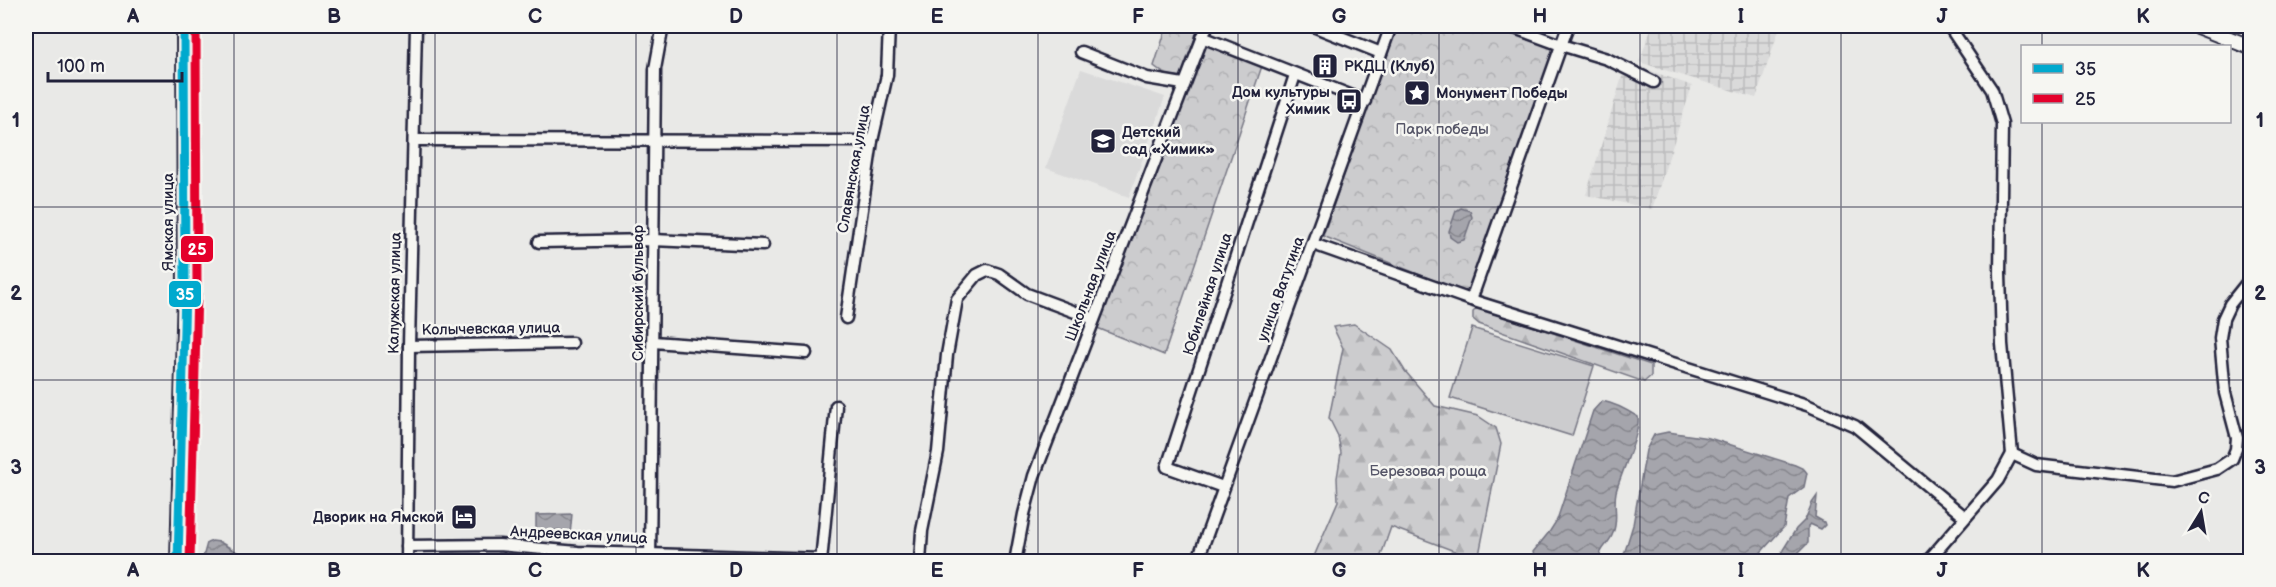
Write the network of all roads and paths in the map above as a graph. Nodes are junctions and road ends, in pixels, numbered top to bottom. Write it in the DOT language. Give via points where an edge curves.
graph roads {
  1 [pos="183,26"];
  2 [pos="416,26"];
  3 [pos="665,26"];
  4 [pos="889,26"];
  5 [pos="1207,26"];
  6 [pos="1313,26"];
  7 [pos="1391,26"];
  8 [pos="1509,26"];
  9 [pos="1568,26"];
  10 [pos="1948,26"];
  11 [pos="2198,26"];
  12 [pos="1336,30"];
  13 [pos="1202,37"];
  14 [pos="1561,45"];
  15 [pos="2250,47"];
  16 [pos="1081,52"];
  17 [pos="1381,53"];
  18 [pos="1295,75"];
  19 [pos="1654,82"];
  20 [pos="1183,84"];
  21 [pos="1365,101"];
  22 [pos="414,140"];
  23 [pos="872,141"];
  24 [pos="654,142"];
  25 [pos="653,240"];
  26 [pos="539,242"];
  27 [pos="1313,244"];
  28 [pos="763,245"];
  29 [pos="2250,279"];
  30 [pos="1471,300"];
  31 [pos="846,318"];
  32 [pos="1094,319"];
  33 [pos="653,342"];
  34 [pos="572,343"];
  35 [pos="409,346"];
  36 [pos="806,353"];
  37 [pos="836,406"];
  38 [pos="2012,454"];
  39 [pos="1223,487"];
  40 [pos="1965,517"];
  41 [pos="407,546"];
  42 [pos="650,558"];
  43 [pos="821,560"];
  44 [pos="178,561"];
  45 [pos="407,561"];
  46 [pos="920,561"];
  47 [pos="1015,561"];
  48 [pos="1197,561"];
  49 [pos="1927,561"];
  1 -- 44 [label="main road, Ямская улица" via="185,290"];
  2 -- 22 [label="street, Калужская улица"];
  3 -- 24 [label="street, Сибирский бульвар" via="655,69"];
  4 -- 23 [label="street, Славянская улица" via="886,75"];
  5 -- 13 [label="street, Школьная улица"];
  6 -- 12 [label="street"];
  7 -- 17 [label="street, улица Ватутина"];
  8 -- 14 [label="street"];
  9 -- 14 [label="street"];
  10 -- 38 [label="street" via="1992,90 2002,124 2001,332"];
  11 -- 15 [label="main road"];
  12 -- 17 [label="street"];
  13 -- 18 [label="street"];
  13 -- 20 [label="street, Школьная улица"];
  14 -- 19 [label="street" via="1607,59"];
  14 -- 30 [label="street"];
  16 -- 20 [label="street" via="1147,78"];
  17 -- 21 [label="street, улица Ватутина"];
  18 -- 21 [label="street"];
  18 -- 39 [label="street, Юбилейная улица" via="1167,467"];
  20 -- 32 [label="street, Школьная улица"];
  21 -- 27 [label="street, улица Ватутина"];
  22 -- 24 [label="street"];
  22 -- 35 [label="street, Калужская улица"];
  23 -- 24 [label="street"];
  23 -- 31 [label="street, Славянская улица"];
  24 -- 25 [label="street, Сибирский бульвар"];
  25 -- 26 [label="street"];
  25 -- 28 [label="street"];
  25 -- 33 [label="street, Сибирский бульвар"];
  27 -- 30 [label="street"];
  27 -- 39 [label="street, улица Ватутина"];
  29 -- 38 [label="street" via="2230,304 2220,338 2225,393 2237,438 2232,459 2217,469 2172,481 2036,465"];
  30 -- 40 [label="street" via="1833,415 1855,426"];
  32 -- 46 [label="street" via="1027,294 987,270 977,275 957,299"];
  32 -- 47 [label="street, Школьная улица" via="1034,476"];
  33 -- 36 [label="street"];
  33 -- 42 [label="street, Сибирский бульвар"];
  34 -- 35 [label="street, Колычевская улица"];
  35 -- 41 [label="street, Калужская улица"];
  37 -- 43 [label="street"];
  38 -- 40 [label="street" via="1998,480"];
  39 -- 48 [label="street, улица Ватутина"];
  40 -- 49 [label="street"];
  41 -- 42 [label="street, Андреевская улица" via="498,545"];
  41 -- 45 [label="street, Калужская улица"];
  42 -- 43 [label="street, Андреевская улица"];
}
